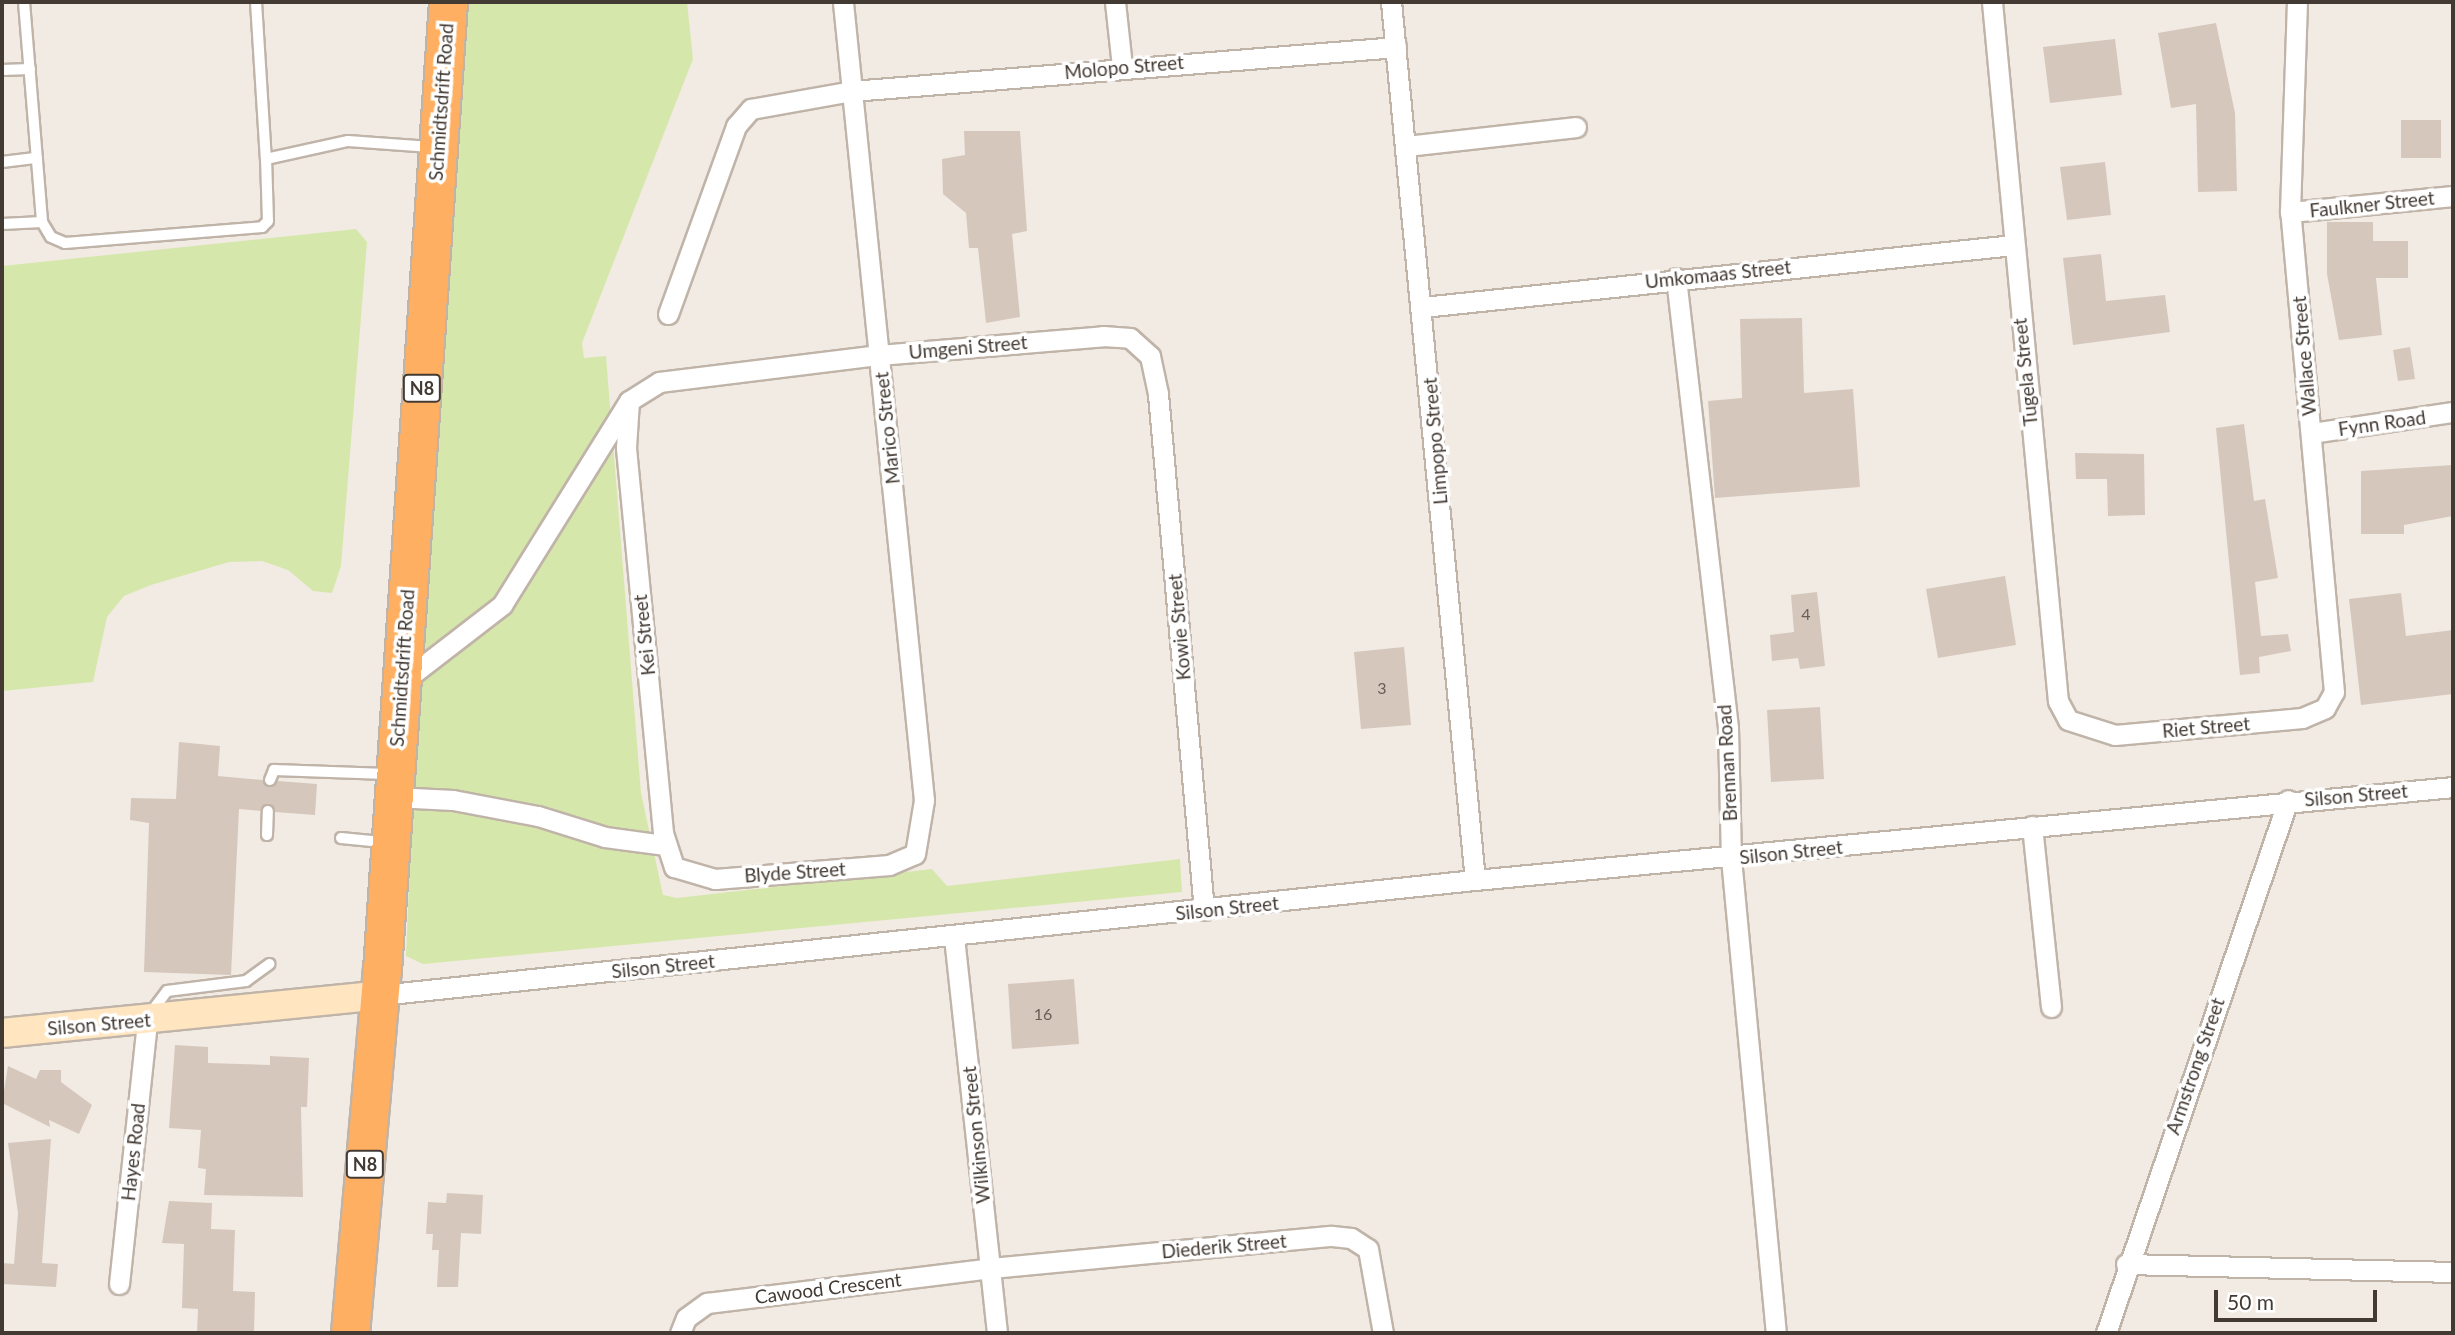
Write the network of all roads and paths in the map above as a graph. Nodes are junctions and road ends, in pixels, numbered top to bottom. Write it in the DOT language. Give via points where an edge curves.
graph roads {
  1 [pos="24,2"];
  2 [pos="256,2"];
  3 [pos="448,2"];
  4 [pos="843,2"];
  5 [pos="1115,2"];
  6 [pos="1391,2"];
  7 [pos="1397,2"];
  8 [pos="1992,2"];
  9 [pos="2297,2"];
  10 [pos="1396,47"];
  11 [pos="1122,66"];
  12 [pos="30,69"];
  13 [pos="2,70"];
  14 [pos="852,91"];
  15 [pos="1576,127"];
  16 [pos="1407,146"];
  17 [pos="438,148"];
  18 [pos="37,158"];
  19 [pos="266,159"];
  20 [pos="2,162"];
  21 [pos="2453,196"];
  22 [pos="2290,212"];
  23 [pos="42,222"];
  24 [pos="2,224"];
  25 [pos="2013,245"];
  26 [pos="1676,278"];
  27 [pos="1423,307"];
  28 [pos="668,314"];
  29 [pos="1143,347"];
  30 [pos="880,355"];
  31 [pos="629,401"];
  32 [pos="2453,412"];
  33 [pos="2312,433"];
  34 [pos="401,683"];
  35 [pos="2325,708"];
  36 [pos="2085,728"];
  37 [pos="270,780"];
  38 [pos="394,785"];
  39 [pos="2453,787"];
  40 [pos="2288,800"];
  41 [pos="268,811"];
  42 [pos="2032,826"];
  43 [pos="267,835"];
  44 [pos="341,838"];
  45 [pos="390,843"];
  46 [pos="665,845"];
  47 [pos="915,854"];
  48 [pos="1731,858"];
  49 [pos="674,867"];
  50 [pos="1475,880"];
  51 [pos="1204,910"];
  52 [pos="954,937"];
  53 [pos="269,964"];
  54 [pos="380,995"];
  55 [pos="2051,1007"];
  56 [pos="147,1020"];
  57 [pos="2,1033"];
  58 [pos="2126,1264"];
  59 [pos="991,1268"];
  60 [pos="2453,1272"];
  61 [pos="119,1284"];
  62 [pos="351,1333"];
  63 [pos="680,1333"];
  64 [pos="997,1333"];
  65 [pos="1383,1333"];
  66 [pos="1776,1333"];
  67 [pos="2106,1333"];
  1 -- 12 [label="lane"];
  2 -- 19 [label="lane"];
  3 -- 17 [label="highway, Schmidtsdrift Road / N8"];
  4 -- 14 [label="street, Marico Street"];
  5 -- 11 [label="street"];
  6 -- 7 [label="street"];
  6 -- 10 [label="street, Limpopo Street"];
  8 -- 25 [label="street, Tugela Street"];
  9 -- 22 [label="street, Wallace Street"];
  10 -- 11 [label="street, Molopo Street"];
  10 -- 16 [label="street, Limpopo Street"];
  11 -- 14 [label="street, Molopo Street"];
  12 -- 13 [label="lane"];
  12 -- 18 [label="lane"];
  14 -- 28 [label="street, Molopo Street" via="751,109 742,116"];
  14 -- 30 [label="street, Marico Street"];
  15 -- 16 [label="street"];
  16 -- 27 [label="street, Limpopo Street"];
  17 -- 19 [label="lane" via="356,140"];
  17 -- 34 [label="highway, Schmidtsdrift Road / N8"];
  18 -- 20 [label="lane"];
  18 -- 23 [label="lane"];
  19 -- 23 [label="lane" via="268,221 257,229 65,243 51,237"];
  21 -- 22 [label="street, Faulkner Street"];
  22 -- 33 [label="street, Wallace Street"];
  23 -- 24 [label="lane"];
  25 -- 26 [label="street, Umkomaas Street"];
  25 -- 36 [label="street, Tugela Street" via="2058,701 2068,720"];
  26 -- 27 [label="street, Umkomaas Street"];
  26 -- 48 [label="street, Brennan Road" via="1728,728"];
  27 -- 50 [label="street, Limpopo Street"];
  29 -- 30 [label="street, Umgeni Street" via="1130,338 1103,336"];
  29 -- 51 [label="street, Kowie Street" via="1153,363 1158,394"];
  30 -- 31 [label="street, Umgeni Street" via="659,382"];
  30 -- 47 [label="street, Marico Street" via="924,800"];
  31 -- 34 [label="street" via="502,605"];
  31 -- 46 [label="street, Kei Street" via="626,448"];
  32 -- 33 [label="street, Fynn Road"];
  33 -- 35 [label="street, Wallace Street" via="2336,676"];
  34 -- 38 [label="highway, Schmidtsdrift Road / N8"];
  35 -- 36 [label="street, Riet Street" via="2302,718 2115,735"];
  37 -- 38 [label="lane" via="274,770"];
  38 -- 45 [label="highway, Schmidtsdrift Road / N8"];
  38 -- 46 [label="street" via="538,816 622,841"];
  39 -- 40 [label="street, Silson Street"];
  40 -- 42 [label="street, Silson Street"];
  40 -- 58 [label="street, Armstrong Street"];
  41 -- 43 [label="lane"];
  42 -- 48 [label="street, Silson Street"];
  42 -- 55 [label="street"];
  44 -- 45 [label="lane"];
  45 -- 54 [label="highway, Schmidtsdrift Road / N8"];
  46 -- 49 [label="street, Kei Street"];
  47 -- 49 [label="street, Blyde Street" via="889,865 715,878"];
  48 -- 50 [label="street, Silson Street"];
  48 -- 66 [label="street, Brennan Road"];
  50 -- 51 [label="street, Silson Street"];
  51 -- 52 [label="street, Silson Street"];
  52 -- 54 [label="street, Silson Street"];
  52 -- 59 [label="street, Wilkinson Street"];
  53 -- 56 [label="lane" via="246,981 164,993"];
  54 -- 56 [label="street, Silson Street"];
  54 -- 62 [label="highway, Schmidtsdrift Road / N8"];
  56 -- 57 [label="street, Silson Street"];
  56 -- 61 [label="street, Hayes Road"];
  58 -- 60 [label="street"];
  58 -- 67 [label="street, Armstrong Street"];
  59 -- 63 [label="street, Cawood Crescent" via="707,1303 687,1318"];
  59 -- 64 [label="street, Wilkinson Street"];
  59 -- 65 [label="street, Diederik Street" via="1351,1238 1367,1249"];
}
